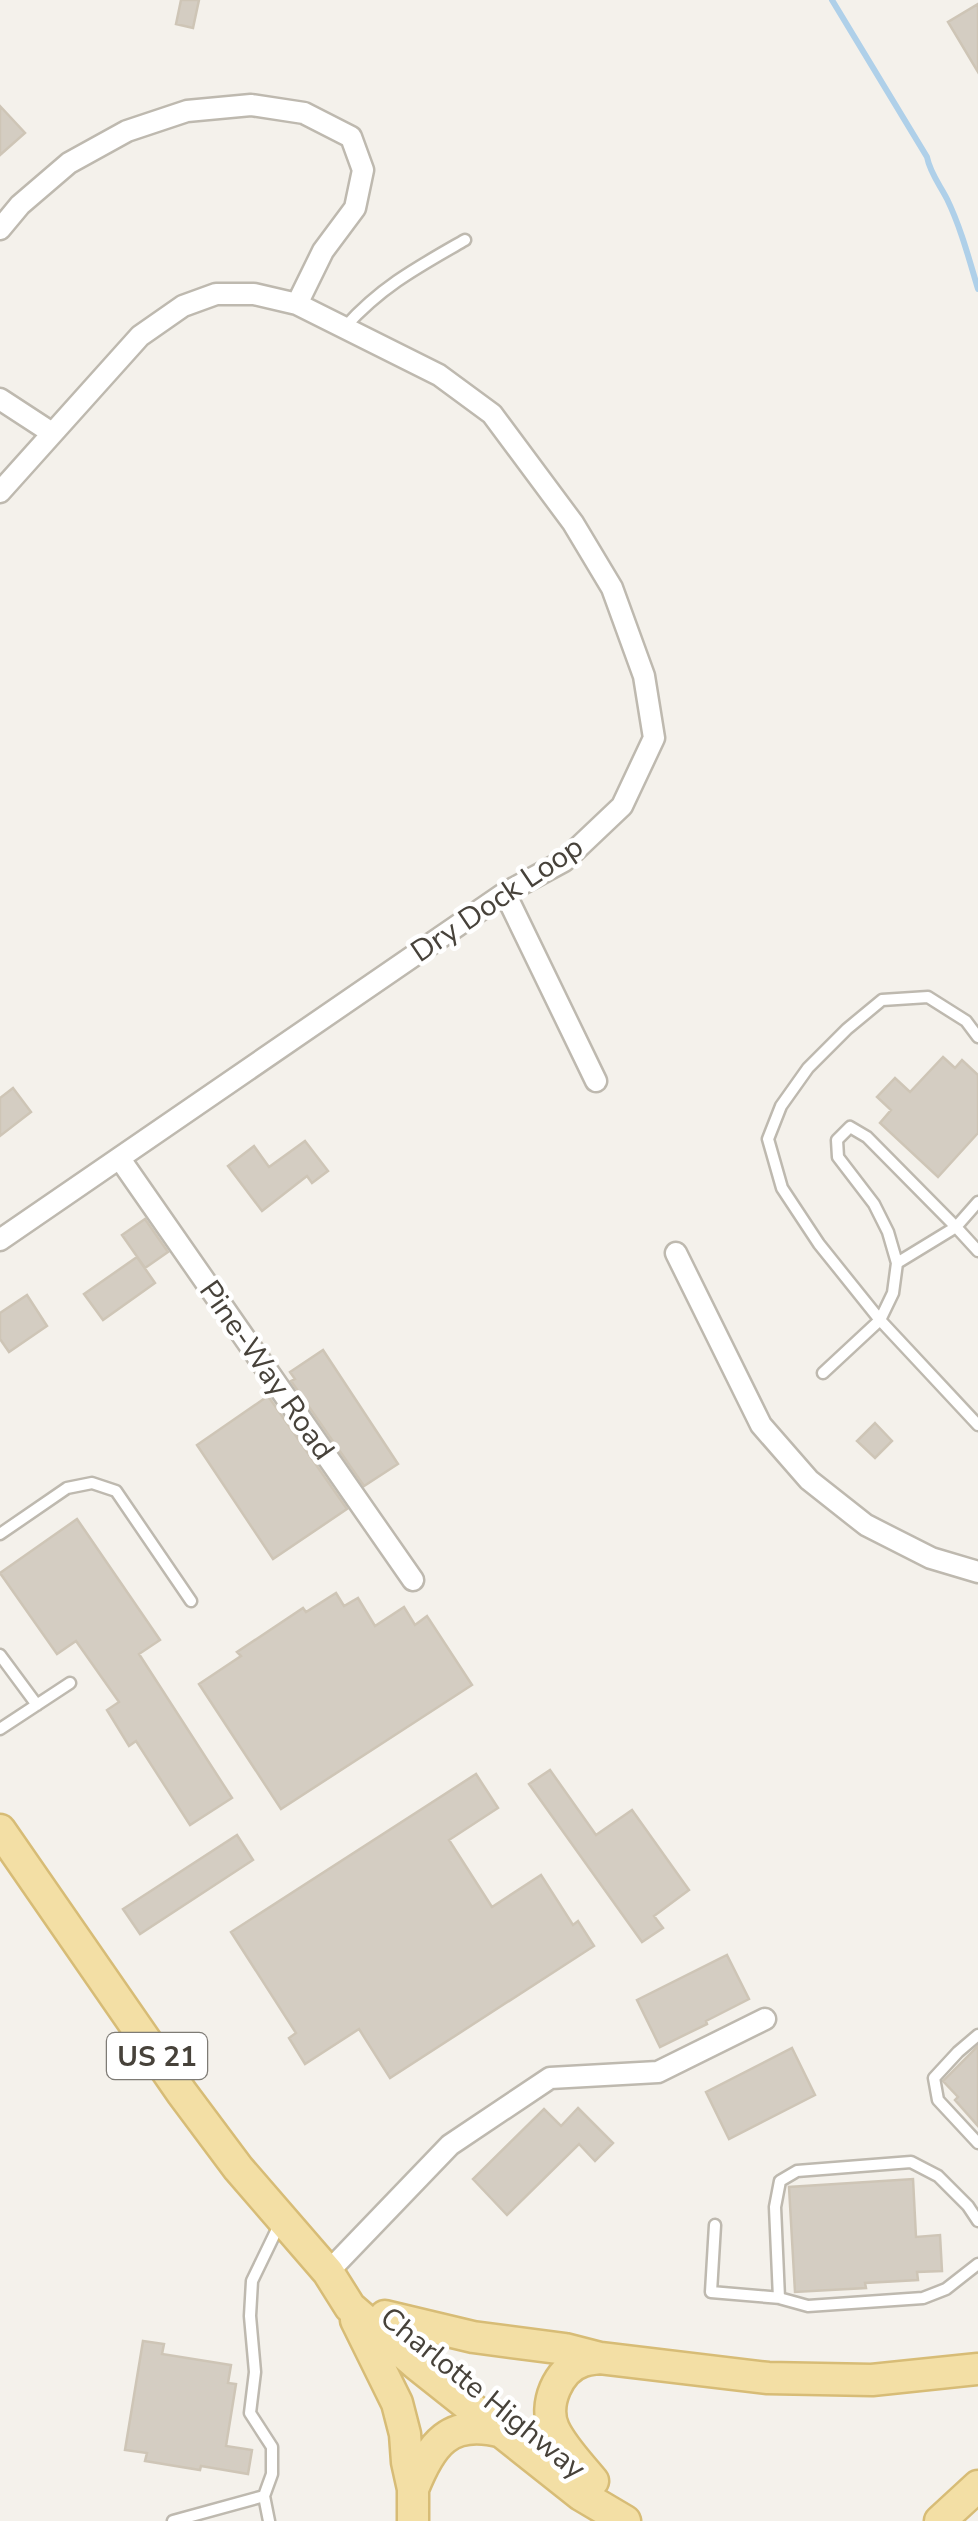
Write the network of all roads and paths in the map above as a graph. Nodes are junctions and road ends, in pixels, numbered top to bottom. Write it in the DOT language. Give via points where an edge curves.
graph roads {
  1 [pos="0,229"];
  2 [pos="464,240"];
  3 [pos="297,304"];
  4 [pos="345,328"];
  5 [pos="0,399"];
  6 [pos="52,433"];
  7 [pos="0,492"];
  8 [pos="505,892"];
  9 [pos="978,1037"];
  10 [pos="596,1081"];
  11 [pos="120,1159"];
  12 [pos="978,1202"];
  13 [pos="956,1227"];
  14 [pos="0,1240"];
  15 [pos="978,1250"];
  16 [pos="676,1253"];
  17 [pos="896,1264"];
  18 [pos="880,1320"];
  19 [pos="823,1373"];
  20 [pos="978,1424"];
  21 [pos="0,1534"];
  22 [pos="978,1572"];
  23 [pos="413,1580"];
  24 [pos="191,1601"];
  25 [pos="0,1656"];
  26 [pos="70,1684"];
  27 [pos="37,1705"];
  28 [pos="0,1729"];
  29 [pos="0,1830"];
  30 [pos="765,2018"];
  31 [pos="978,2034"];
  32 [pos="978,2144"];
  33 [pos="281,2220"];
  34 [pos="978,2222"];
  35 [pos="715,2225"];
  36 [pos="978,2264"];
  37 [pos="328,2272"];
  38 [pos="780,2298"];
  39 [pos="350,2307"];
  40 [pos="385,2316"];
  41 [pos="600,2358"];
  42 [pos="974,2372"];
  43 [pos="502,2432"];
  44 [pos="593,2481"];
  45 [pos="978,2486"];
  46 [pos="413,2489"];
  47 [pos="264,2496"];
  48 [pos="173,2521"];
  49 [pos="268,2521"];
  50 [pos="414,2521"];
  51 [pos="628,2521"];
  52 [pos="940,2521"];
  1 -- 3 [label="street" via="69,163 128,130 186,111 251,105 304,113 351,137 363,170 355,208 323,251"];
  2 -- 4 [label="lane" via="390,285"];
  3 -- 4 [label="street, Dry Dock Loop"];
  3 -- 6 [label="street, Dry Dock Loop" via="216,294 183,306 140,336"];
  4 -- 8 [label="street, Dry Dock Loop" via="439,375 492,414 574,523 612,588 644,676 654,738 622,806 564,861"];
  5 -- 6 [label="street"];
  6 -- 7 [label="street, Dry Dock Loop"];
  8 -- 10 [label="street"];
  8 -- 11 [label="street, Dry Dock Loop"];
  9 -- 18 [label="lane" via="928,996 882,1000 808,1068 780,1106 768,1139 782,1188"];
  11 -- 14 [label="street, Dry Dock Loop"];
  11 -- 23 [label="street, Pine-Way Road"];
  12 -- 13 [label="lane"];
  13 -- 15 [label="lane"];
  13 -- 17 [label="lane"];
  13 -- 17 [label="lane" via="868,1137 850,1127 837,1140 838,1157 874,1204"];
  16 -- 22 [label="street" via="761,1425 808,1480 866,1525 931,1558"];
  17 -- 18 [label="lane" via="893,1293"];
  18 -- 19 [label="lane"];
  18 -- 20 [label="lane"];
  21 -- 24 [label="lane" via="67,1488 92,1483 116,1491"];
  25 -- 27 [label="lane"];
  26 -- 27 [label="lane"];
  27 -- 28 [label="lane"];
  29 -- 33 [label="main road, Charlotte Highway / US 21" via="194,2108"];
  30 -- 37 [label="street" via="658,2072 550,2078 450,2145"];
  31 -- 32 [label="lane" via="934,2078 938,2100"];
  33 -- 37 [label="main road, Charlotte Highway / US 21"];
  33 -- 47 [label="lane" via="252,2281 256,2372 250,2413 272,2447"];
  34 -- 38 [label="lane" via="938,2176 911,2162 797,2171 780,2181 775,2207"];
  35 -- 38 [label="lane" via="711,2292"];
  36 -- 38 [label="lane" via="923,2298 808,2306"];
  37 -- 39 [label="main road, Charlotte Highway / US 21"];
  37 -- 40 [label="main road, Charlotte Highway / US 21"];
  39 -- 43 [label="main road, Charlotte Highway / US 21"];
  39 -- 46 [label="main road" via="397,2403"];
  40 -- 41 [label="main road"];
  40 -- 44 [label="main road, Charlotte Highway / US 21"];
  41 -- 42 [label="main road" via="820,2381"];
  41 -- 44 [label="main road" via="566,2372 550,2406 554,2428"];
  43 -- 46 [label="main road" via="470,2427 445,2438 425,2460"];
  43 -- 51 [label="main road, Charlotte Highway / US 21" via="581,2495"];
  44 -- 51 [label="main road, Charlotte Highway / US 21"];
  45 -- 52 [label="main road"];
  46 -- 50 [label="main road"];
  47 -- 48 [label="lane"];
  47 -- 49 [label="lane"];
}
